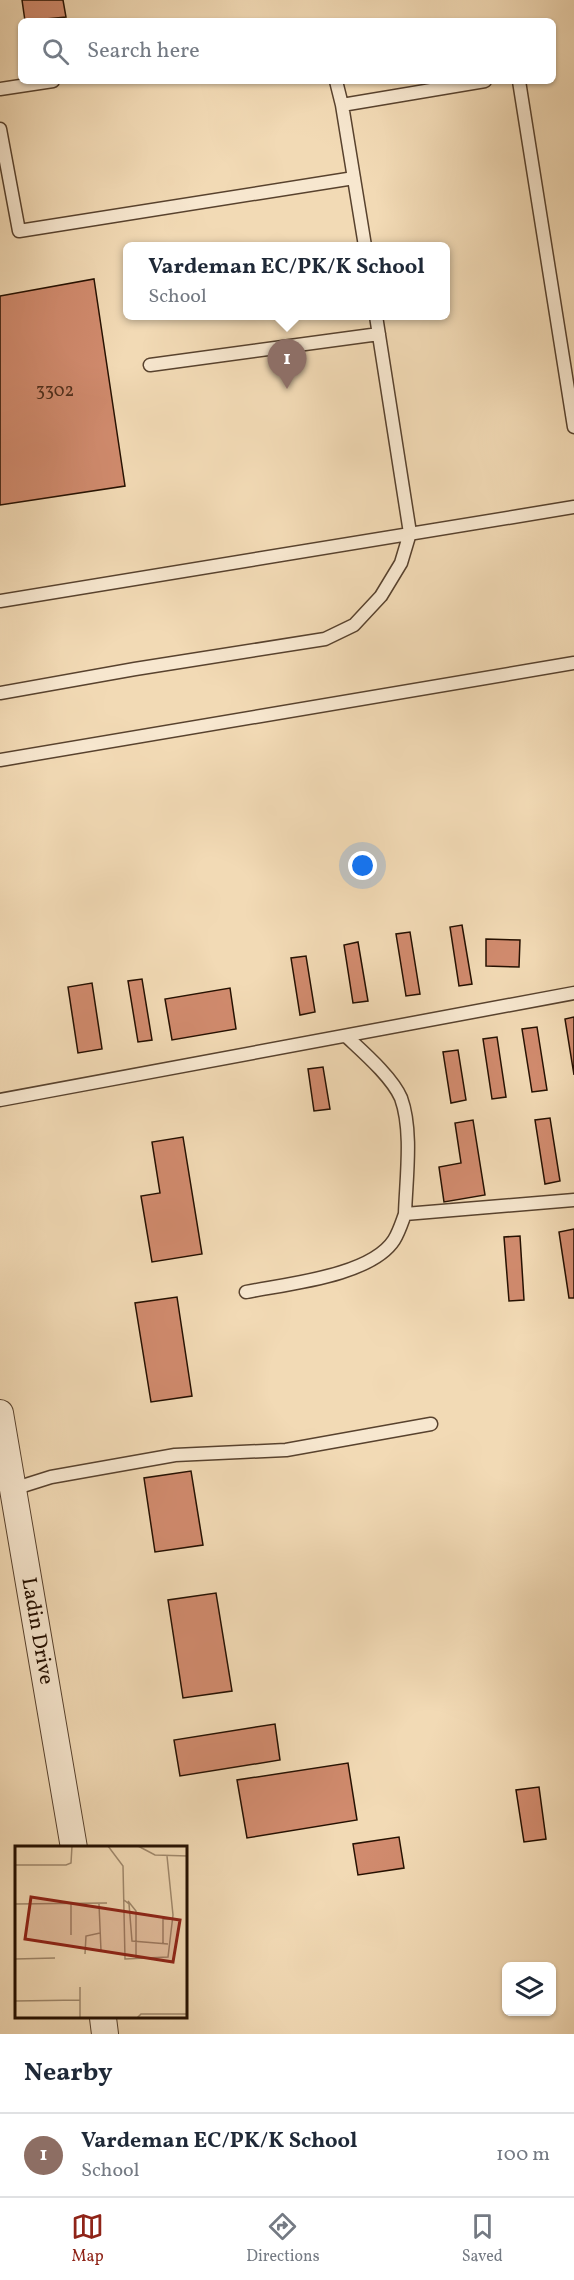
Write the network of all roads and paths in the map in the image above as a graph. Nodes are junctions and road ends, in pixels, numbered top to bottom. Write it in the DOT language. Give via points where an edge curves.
graph roads {
  1 [pos="35,84"];
  2 [pos="337,84"];
  3 [pos="467,84"];
  4 [pos="519,84"];
  5 [pos="0,90"];
  6 [pos="342,105"];
  7 [pos="0,129"];
  8 [pos="354,178"];
  9 [pos="364,242"];
  10 [pos="377,320"];
  11 [pos="379,334"];
  12 [pos="150,366"];
  13 [pos="574,426"];
  14 [pos="574,507"];
  15 [pos="410,533"];
  16 [pos="0,601"];
  17 [pos="574,663"];
  18 [pos="0,693"];
  19 [pos="0,760"];
  20 [pos="574,993"];
  21 [pos="346,1036"];
  22 [pos="0,1100"];
  23 [pos="574,1200"];
  24 [pos="405,1214"];
  25 [pos="246,1292"];
  26 [pos="0,1413"];
  27 [pos="431,1424"];
  28 [pos="13,1489"];
  29 [pos="74,1846"];
  30 [pos="103,2019"];
  31 [pos="105,2034"];
  1 -- 5 [label="lane"];
  2 -- 6 [label="lane"];
  3 -- 6 [label="lane"];
  4 -- 13 [label="lane"];
  6 -- 8 [label="lane"];
  7 -- 8 [label="lane" via="19,231"];
  8 -- 9 [label="lane"];
  10 -- 11 [label="lane"];
  11 -- 12 [label="lane"];
  11 -- 15 [label="lane"];
  14 -- 15 [label="lane"];
  15 -- 16 [label="lane"];
  15 -- 18 [label="lane" via="401,563 381,596 354,625 325,639"];
  17 -- 19 [label="lane"];
  20 -- 21 [label="lane"];
  21 -- 22 [label="lane"];
  21 -- 24 [label="lane" via="380,1068 401,1097 407,1130"];
  23 -- 24 [label="lane"];
  24 -- 25 [label="lane" via="394,1240 377,1257 351,1270"];
  26 -- 28 [label="street, Ladin Drive"];
  27 -- 28 [label="lane" via="286,1450 174,1455 51,1477"];
  28 -- 29 [label="street, Ladin Drive"];
  30 -- 31 [label="street"];
}
